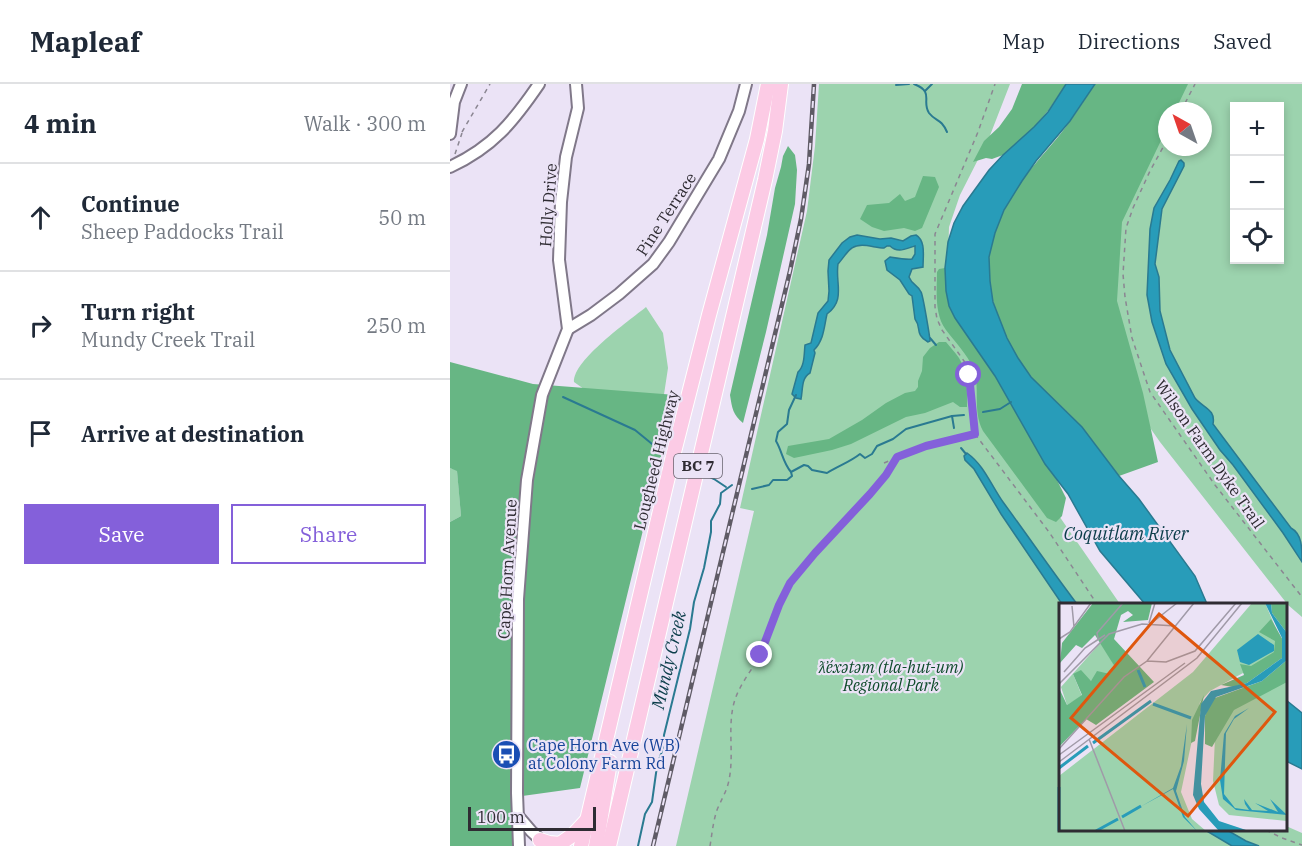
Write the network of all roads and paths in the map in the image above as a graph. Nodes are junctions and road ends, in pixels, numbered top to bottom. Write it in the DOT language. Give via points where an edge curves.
graph roads {
  1 [pos="461,84"];
  2 [pos="490,84"];
  3 [pos="539,84"];
  4 [pos="576,84"];
  5 [pos="746,84"];
  6 [pos="768,84"];
  7 [pos="781,84"];
  8 [pos="995,84"];
  9 [pos="1195,84"];
  10 [pos="1186,102"];
  11 [pos="450,134"];
  12 [pos="1159,156"];
  13 [pos="451,166"];
  14 [pos="568,328"];
  15 [pos="975,434"];
  16 [pos="897,457"];
  17 [pos="884,463"];
  18 [pos="1302,597"];
  19 [pos="1096,603"];
  20 [pos="625,662"];
  21 [pos="519,817"];
  22 [pos="588,818"];
  23 [pos="1268,831"];
  24 [pos="551,844"];
  25 [pos="1302,845"];
  26 [pos="519,846"];
  27 [pos="581,846"];
  28 [pos="596,846"];
  29 [pos="609,846"];
  30 [pos="710,846"];
  1 -- 11 [label="street"];
  2 -- 13 [label="path" via="462,132"];
  3 -- 13 [label="street" via="498,137 473,156"];
  4 -- 14 [label="street, Holly Drive" via="578,108 566,157 559,261"];
  5 -- 14 [label="street, Pine Terrace" via="719,159 653,264 619,294"];
  6 -- 20 [label="main road, Lougheed Highway / BC 7" via="757,139 680,427"];
  7 -- 29 [label="main road, BC 7" via="765,180"];
  8 -- 15 [label="path" via="935,234 937,319 968,368"];
  9 -- 10 [label="path"];
  12 -- 18 [label="path, Wilson Farm Dyke Trail" via="1126,228 1123,274 1132,338 1150,392 1215,485"];
  14 -- 21 [label="street, Cape Horn Avenue" via="542,395 527,480 518,599"];
  15 -- 16 [label="path"];
  15 -- 19 [label="path"];
  16 -- 17 [label="path"];
  16 -- 30 [label="path" via="886,475 784,593 763,650 733,706 729,781 715,817"];
  20 -- 22 [label="main road, Lougheed Highway / BC 7"];
  20 -- 28 [label="main road"];
  21 -- 24 [label="street" via="528,829"];
  21 -- 26 [label="street, Cape Horn Avenue"];
  22 -- 24 [label="main road" via="575,833"];
  22 -- 27 [label="main road, Lougheed Highway / BC 7"];
  23 -- 25 [label="path"];
}
